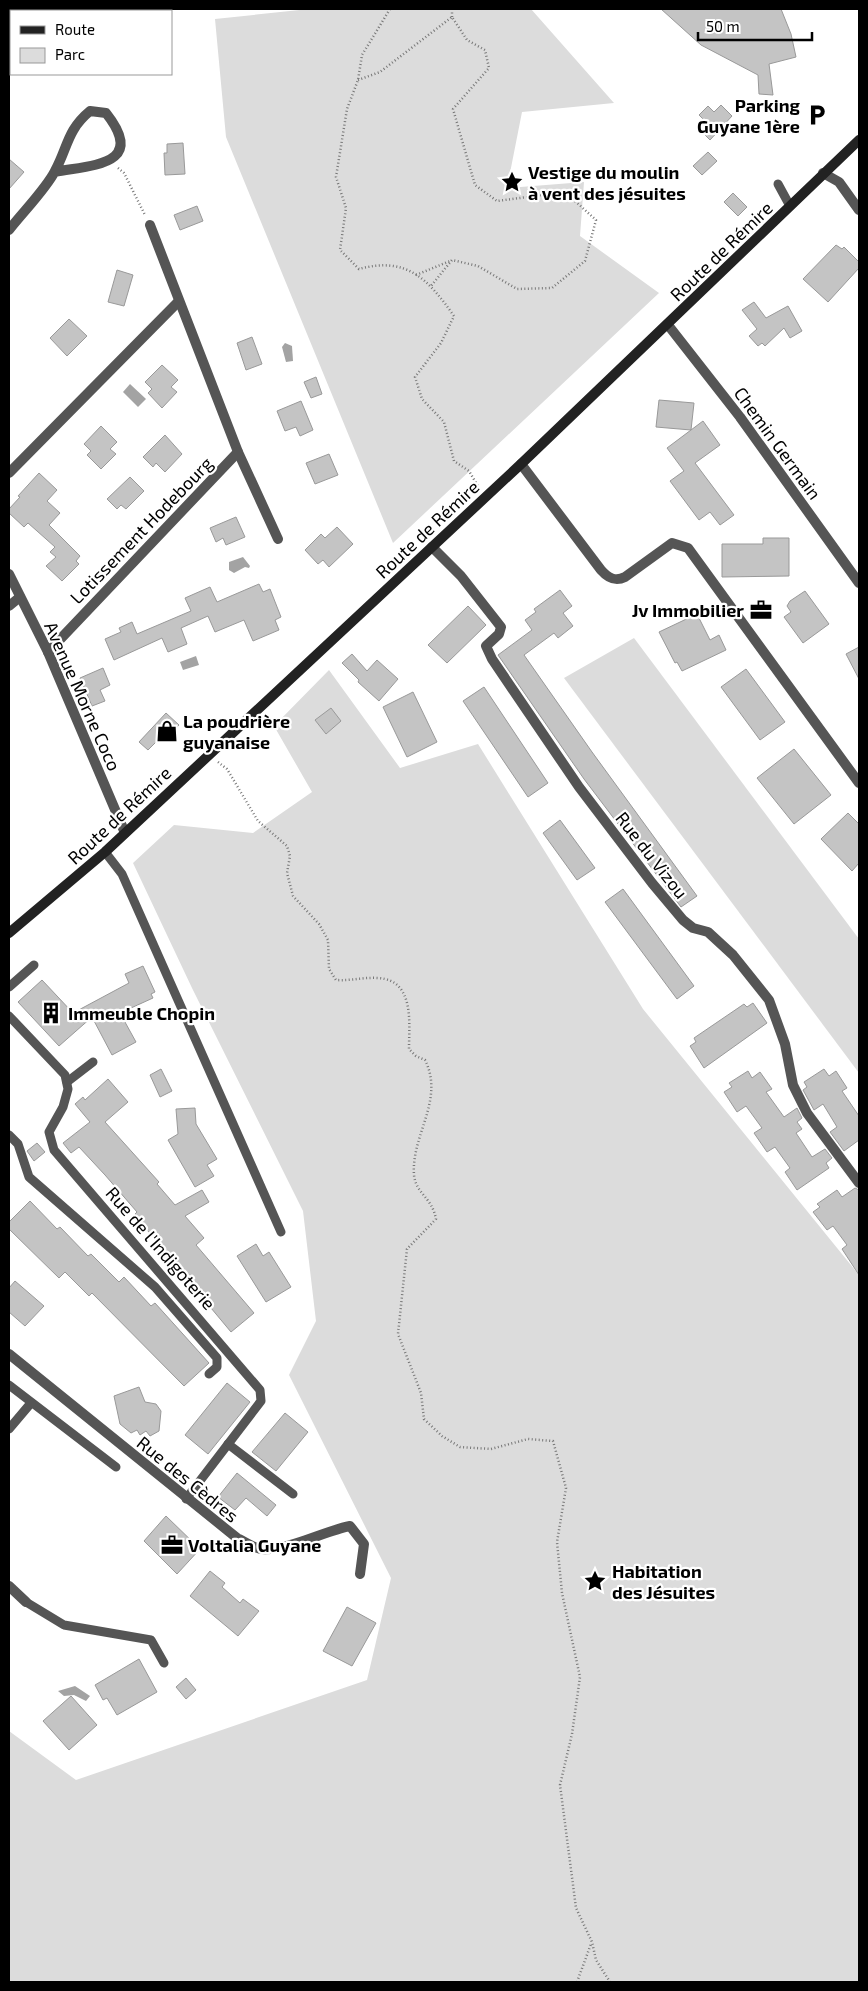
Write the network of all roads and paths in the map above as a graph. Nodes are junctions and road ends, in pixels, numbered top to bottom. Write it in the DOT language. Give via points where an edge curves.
graph roads {
  1 [pos="390,9"];
  2 [pos="452,9"];
  3 [pos="452,16"];
  4 [pos="358,80"];
  5 [pos="859,140"];
  6 [pos="111,161"];
  7 [pos="55,172"];
  8 [pos="823,174"];
  9 [pos="778,184"];
  10 [pos="790,206"];
  11 [pos="859,210"];
  12 [pos="150,226"];
  13 [pos="9,230"];
  14 [pos="452,260"];
  15 [pos="416,275"];
  16 [pos="431,286"];
  17 [pos="178,302"];
  18 [pos="668,325"];
  19 [pos="238,452"];
  20 [pos="521,464"];
  21 [pos="9,473"];
  22 [pos="485,497"];
  23 [pos="278,539"];
  24 [pos="432,547"];
  25 [pos="9,574"];
  26 [pos="859,583"];
  27 [pos="20,597"];
  28 [pos="9,606"];
  29 [pos="48,652"];
  30 [pos="227,769"];
  31 [pos="859,783"];
  32 [pos="125,833"];
  33 [pos="105,852"];
  34 [pos="9,932"];
  35 [pos="34,965"];
  36 [pos="9,987"];
  37 [pos="9,1016"];
  38 [pos="93,1062"];
  39 [pos="67,1082"];
  40 [pos="9,1135"];
  41 [pos="859,1183"];
  42 [pos="281,1232"];
  43 [pos="9,1354"];
  44 [pos="209,1374"];
  45 [pos="9,1385"];
  46 [pos="31,1403"];
  47 [pos="9,1428"];
  48 [pos="228,1444"];
  49 [pos="116,1468"];
  50 [pos="293,1494"];
  51 [pos="186,1499"];
  52 [pos="360,1574"];
  53 [pos="9,1586"];
  54 [pos="26,1602"];
  55 [pos="164,1663"];
  56 [pos="592,1942"];
  57 [pos="577,1982"];
  58 [pos="610,1982"];
  1 -- 4 [label="path" via="362,55"];
  2 -- 3 [label="path"];
  3 -- 4 [label="path" via="380,72"];
  3 -- 14 [label="path" via="467,40 485,50 489,68 453,108 476,185 497,201 565,192 596,220 585,261 552,288 517,289 478,266"];
  4 -- 15 [label="path" via="347,109 336,177 346,208 340,250 359,269 379,264 408,269"];
  5 -- 8 [label="main road, Route de Rémire"];
  6 -- 7 [label="street"];
  6 -- 7 [label="street" via="118,150 119,136 106,114 90,111 72,130"];
  6 -- 12 [label="path" via="124,173"];
  7 -- 13 [label="street"];
  8 -- 10 [label="main road, Route de Rémire"];
  8 -- 11 [label="street" via="839,182"];
  9 -- 10 [label="lane"];
  10 -- 18 [label="main road, Route de Rémire"];
  12 -- 17 [label="street"];
  14 -- 15 [label="path"];
  14 -- 16 [label="path"];
  15 -- 16 [label="path"];
  16 -- 22 [label="path" via="454,316 441,343 415,377 422,400 444,422 454,461 469,471"];
  17 -- 19 [label="street"];
  17 -- 21 [label="street"];
  18 -- 20 [label="main road, Route de Rémire"];
  18 -- 26 [label="street, Chemin Germain" via="740,417"];
  19 -- 23 [label="street"];
  19 -- 29 [label="street, Lotissement Hodebourg"];
  20 -- 22 [label="main road, Route de Rémire"];
  20 -- 31 [label="street" via="611,579 619,580 672,543 688,548"];
  22 -- 24 [label="main road, Route de Rémire"];
  24 -- 32 [label="main road, Route de Rémire"];
  24 -- 41 [label="street, Rue du Vizou" via="461,576 501,627 499,634 486,646 492,659 579,787 683,920 693,928 708,932 734,955 769,1000 785,1044 793,1085 807,1114"];
  25 -- 27 [label="street, Avenue Morne Coco"];
  27 -- 28 [label="street"];
  27 -- 29 [label="street, Avenue Morne Coco"];
  29 -- 32 [label="street, Avenue Morne Coco"];
  30 -- 56 [label="path" via="258,821 287,846 290,856 287,873 293,896 319,924 328,940 329,969 336,980 378,978 395,983 405,994 409,1012 409,1049 425,1060 432,1092 416,1149 414,1174 417,1187 434,1206 436,1219 407,1249 398,1334 421,1393 424,1419 460,1447 491,1449 528,1438 553,1441 566,1488 557,1542 562,1593 580,1677 572,1734 560,1785 576,1908"];
  32 -- 33 [label="main road, Route de Rémire"];
  33 -- 34 [label="main road, Route de Rémire"];
  33 -- 42 [label="lane" via="122,874"];
  35 -- 36 [label="lane"];
  37 -- 39 [label="lane" via="66,1075"];
  38 -- 39 [label="lane"];
  39 -- 48 [label="lane, Rue de l'Indigoterie" via="63,1107 49,1132 54,1150 260,1390 261,1401"];
  40 -- 44 [label="lane" via="18,1144 29,1177 155,1287 217,1358 217,1366"];
  43 -- 51 [label="street, Rue des Cèdres"];
  45 -- 46 [label="lane"];
  46 -- 47 [label="lane"];
  46 -- 49 [label="lane"];
  48 -- 50 [label="lane"];
  48 -- 51 [label="lane, Rue de l'Indigoterie"];
  51 -- 52 [label="street, Rue des Cèdres" via="237,1538 261,1549 290,1545 328,1530 350,1526 364,1544"];
  53 -- 54 [label="street"];
  54 -- 55 [label="lane" via="64,1625 151,1640"];
  56 -- 57 [label="path"];
  56 -- 58 [label="path" via="596,1960"];
}
